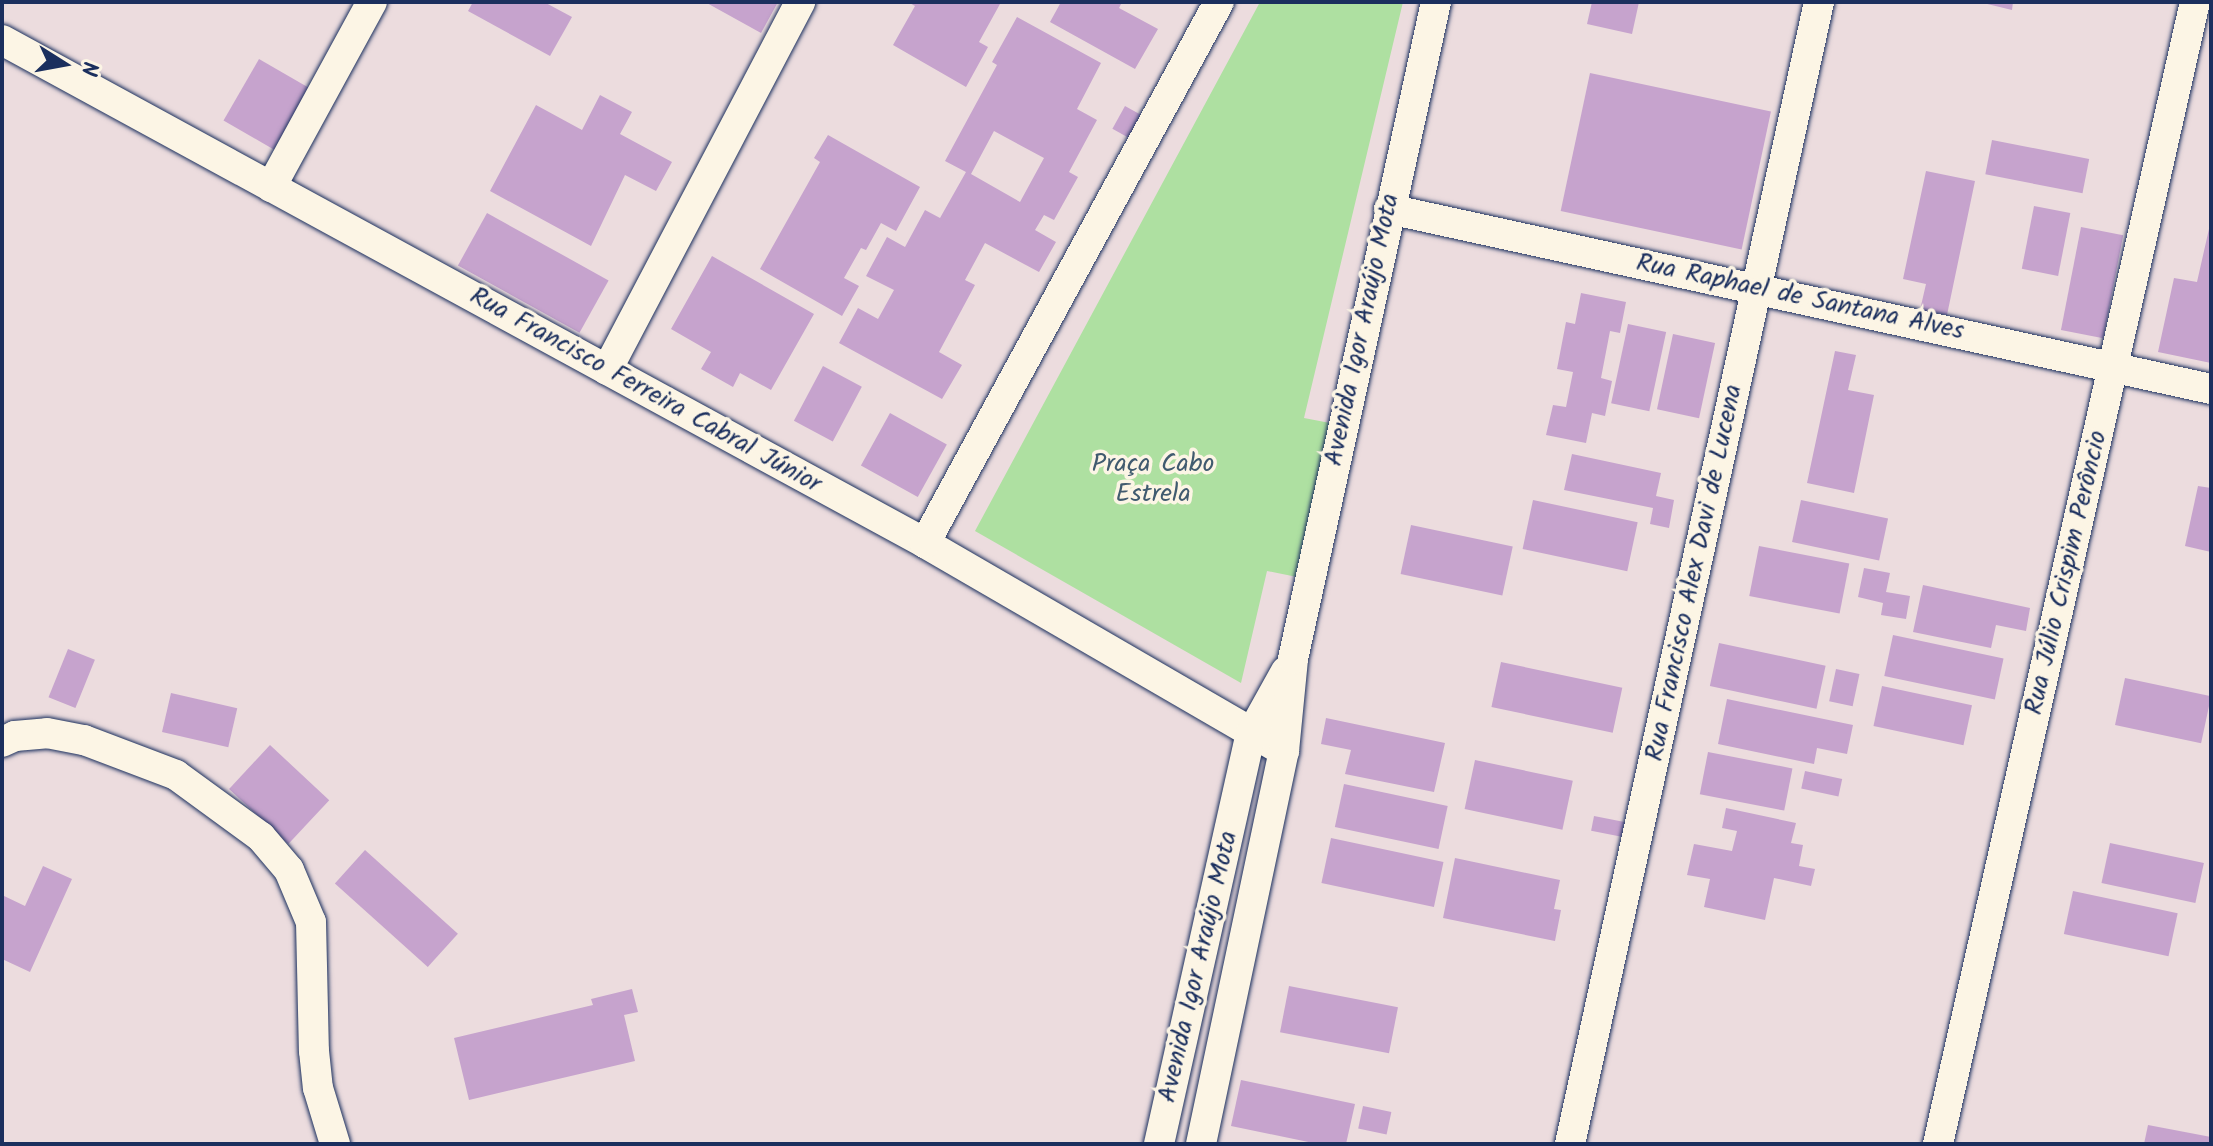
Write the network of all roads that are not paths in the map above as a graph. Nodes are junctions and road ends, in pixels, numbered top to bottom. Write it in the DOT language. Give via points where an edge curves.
graph roads {
  1 [pos="372,2"];
  2 [pos="800,2"];
  3 [pos="1219,2"];
  4 [pos="1436,2"];
  5 [pos="1819,2"];
  6 [pos="2195,2"];
  7 [pos="2,40"];
  8 [pos="271,187"];
  9 [pos="1389,209"];
  10 [pos="1758,289"];
  11 [pos="2114,368"];
  12 [pos="607,370"];
  13 [pos="2211,389"];
  14 [pos="925,543"];
  15 [pos="1293,659"];
  16 [pos="1251,734"];
  17 [pos="2,742"];
  18 [pos="1284,751"];
  19 [pos="335,1144"];
  20 [pos="1159,1144"];
  21 [pos="1201,1144"];
  22 [pos="1570,1144"];
  23 [pos="1938,1144"];
  1 -- 8 [label="street"];
  2 -- 12 [label="street"];
  3 -- 14 [label="street"];
  4 -- 9 [label="street, Avenida Igor Araújo Mota"];
  5 -- 10 [label="street, Rua Francisco Alex Davi de Lucena"];
  6 -- 11 [label="street, Rua Júlio Crispim Perôncio"];
  7 -- 8 [label="street, Rua Francisco Ferreira Cabral Júnior"];
  8 -- 12 [label="street, Rua Francisco Ferreira Cabral Júnior"];
  9 -- 10 [label="street, Rua Raphael de Santana Alves"];
  9 -- 15 [label="street, Avenida Igor Araújo Mota"];
  10 -- 11 [label="street, Rua Raphael de Santana Alves"];
  10 -- 22 [label="street, Rua Francisco Alex Davi de Lucena"];
  11 -- 13 [label="street, Rua Raphael de Santana Alves"];
  11 -- 23 [label="street, Rua Júlio Crispim Perôncio"];
  12 -- 14 [label="street, Rua Francisco Ferreira Cabral Júnior"];
  14 -- 16 [label="street, Rua Francisco Ferreira Cabral Júnior"];
  15 -- 16 [label="street, Avenida Igor Araújo Mota"];
  15 -- 18 [label="street, Avenida Igor Araújo Mota"];
  16 -- 18 [label="street, Rua Francisco Ferreira Cabral Júnior"];
  16 -- 20 [label="street, Avenida Igor Araújo Mota"];
  17 -- 19 [label="street" via="47,733 84,740 176,775 261,837 289,870 311,922 318,1088"];
  18 -- 21 [label="street, Avenida Igor Araújo Mota"];
}
